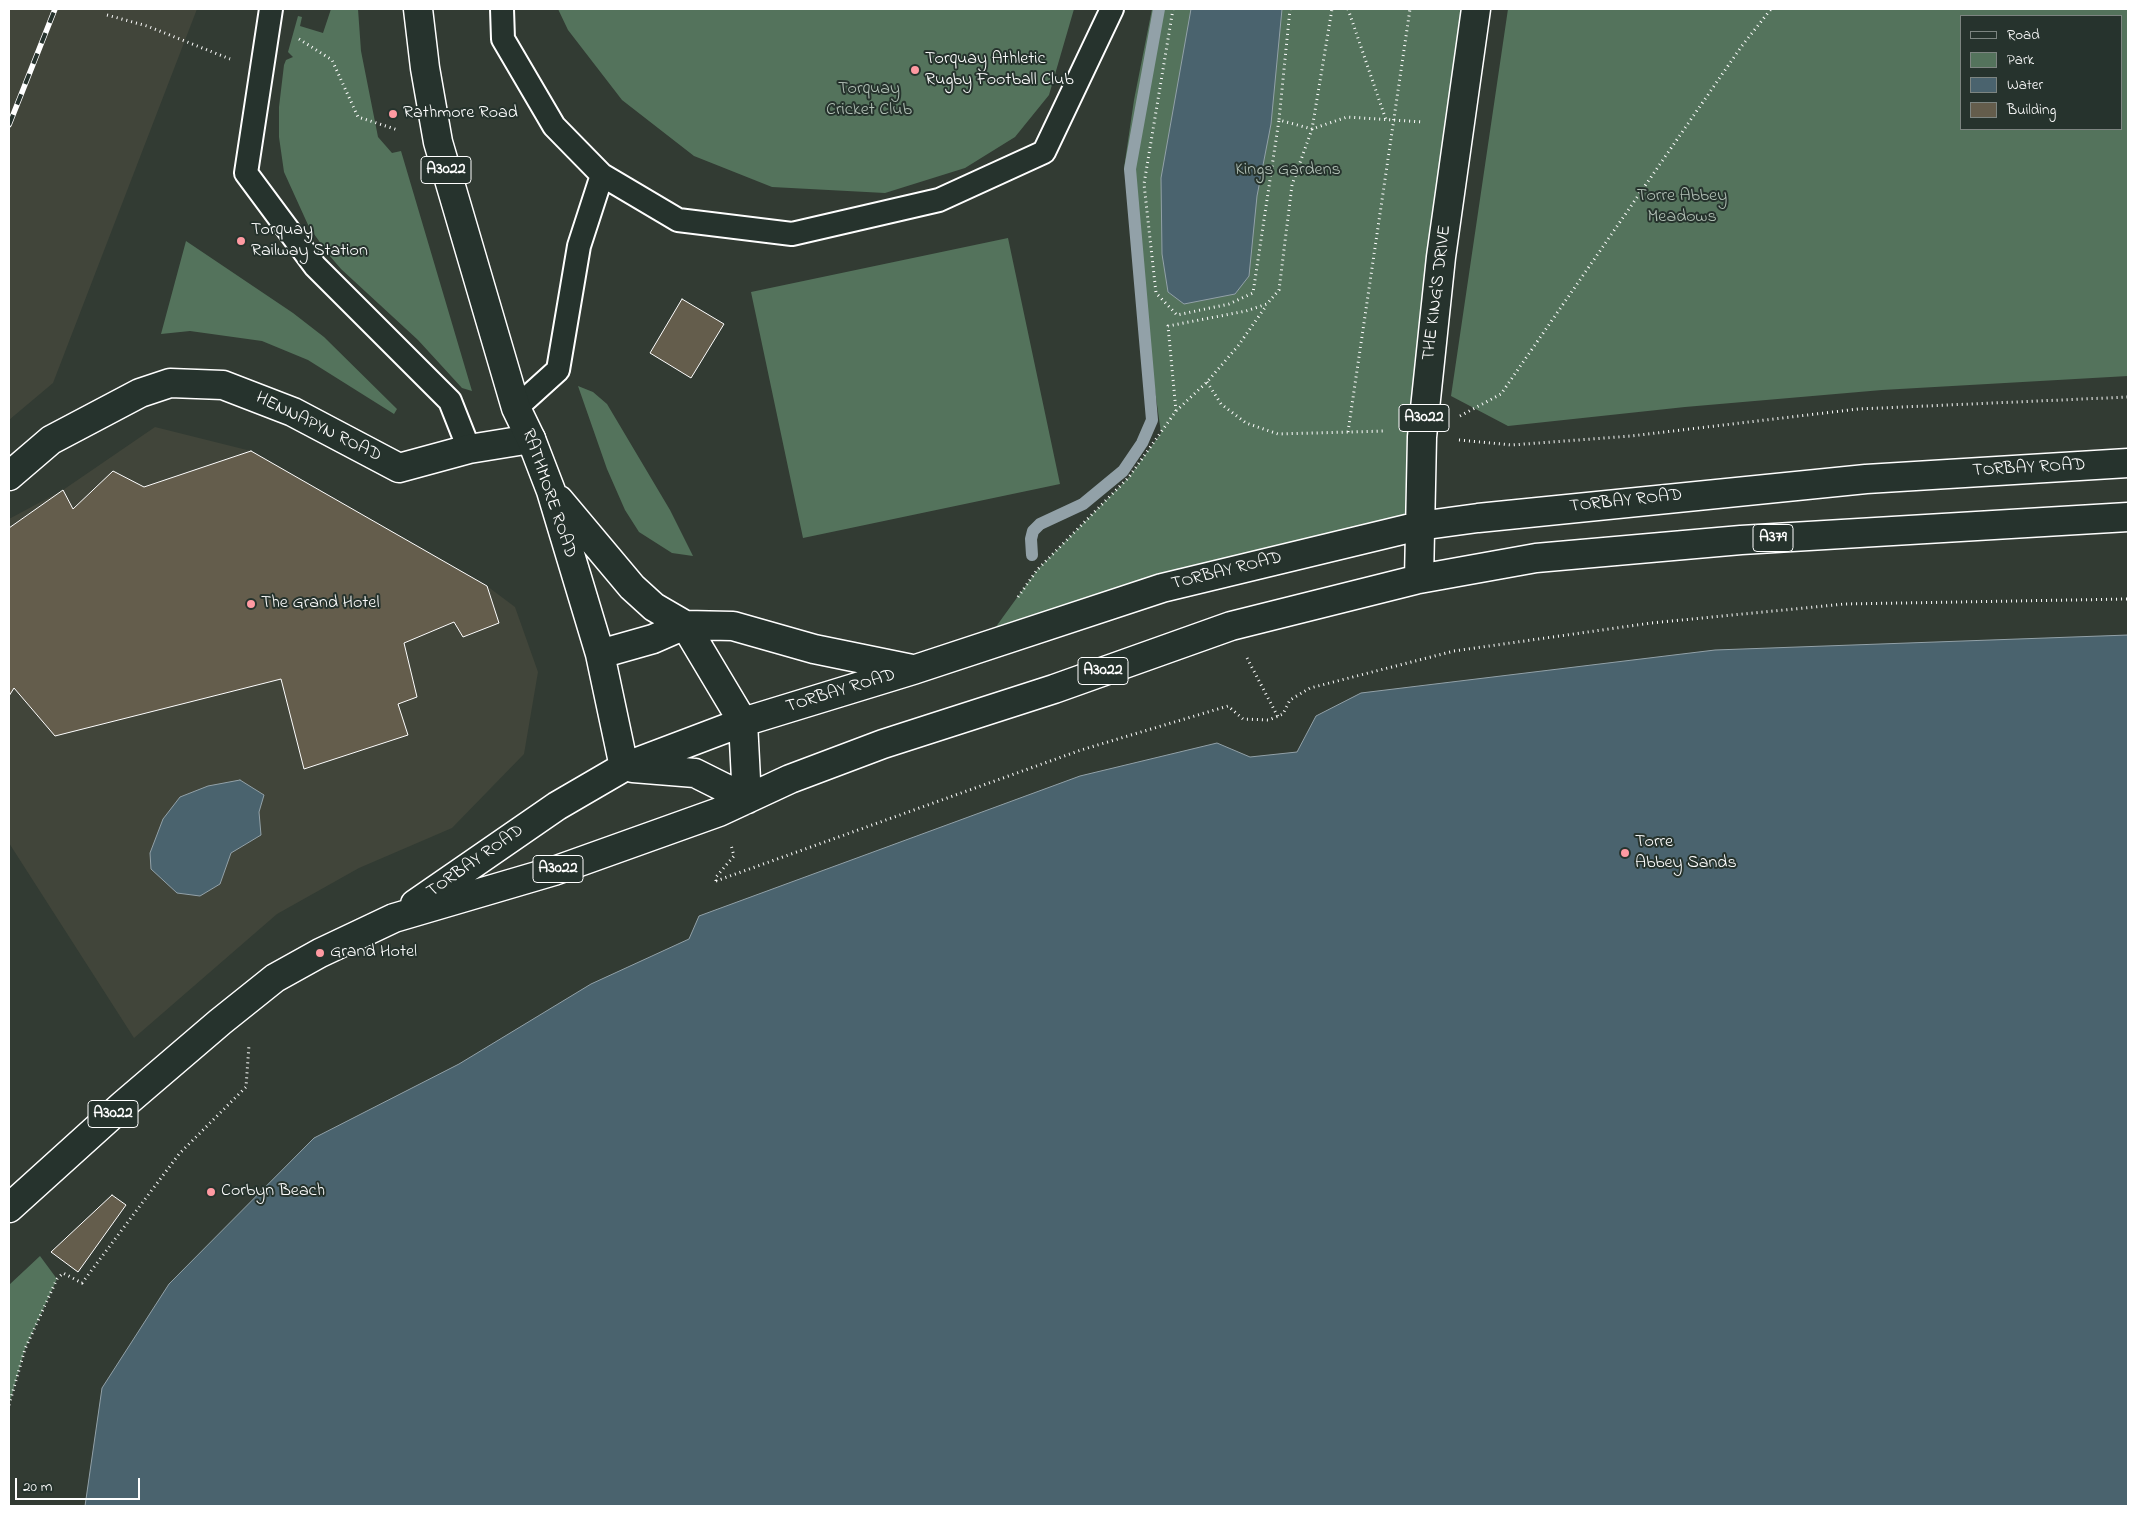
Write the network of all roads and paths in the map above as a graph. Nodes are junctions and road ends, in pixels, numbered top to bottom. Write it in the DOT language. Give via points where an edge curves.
graph roads {
  1 [pos="418,9"];
  2 [pos="502,9"];
  3 [pos="1112,9"];
  4 [pos="1173,9"];
  5 [pos="1290,9"];
  6 [pos="1332,9"];
  7 [pos="1348,9"];
  8 [pos="1410,9"];
  9 [pos="1476,9"];
  10 [pos="1771,9"];
  11 [pos="270,14"];
  12 [pos="107,15"];
  13 [pos="261,70"];
  14 [pos="358,117"];
  15 [pos="1279,120"];
  16 [pos="1386,120"];
  17 [pos="1394,120"];
  18 [pos="1428,122"];
  19 [pos="1312,129"];
  20 [pos="602,175"];
  21 [pos="1267,304"];
  22 [pos="1207,382"];
  23 [pos="2128,397"];
  24 [pos="516,408"];
  25 [pos="1176,411"];
  26 [pos="1387,431"];
  27 [pos="1348,432"];
  28 [pos="1422,437"];
  29 [pos="531,439"];
  30 [pos="470,449"];
  31 [pos="2128,463"];
  32 [pos="9,476"];
  33 [pos="551,491"];
  34 [pos="2128,517"];
  35 [pos="1419,526"];
  36 [pos="1419,579"];
  37 [pos="2128,599"];
  38 [pos="1015,600"];
  39 [pos="685,625"];
  40 [pos="1230,626"];
  41 [pos="600,654"];
  42 [pos="913,670"];
  43 [pos="1278,717"];
  44 [pos="743,722"];
  45 [pos="624,767"];
  46 [pos="747,799"];
  47 [pos="716,881"];
  48 [pos="394,918"];
  49 [pos="252,997"];
  50 [pos="9,1208"];
  51 [pos="9,1405"];
  1 -- 24 [label="main road, RATHMORE ROAD / A3022" via="438,142"];
  2 -- 20 [label="lane" via="503,39 554,126"];
  3 -- 20 [label="lane" via="1044,152 939,200 792,234 678,220"];
  4 -- 15 [label="path" via="1144,184 1156,293 1177,315 1229,304 1253,293"];
  5 -- 15 [label="path"];
  6 -- 19 [label="path"];
  7 -- 16 [label="path"];
  8 -- 17 [label="path"];
  9 -- 28 [label="main road, THE KING'S DRIVE / A3022" via="1441,256"];
  10 -- 28 [label="path" via="1741,47 1501,394"];
  11 -- 13 [label="lane"];
  11 -- 14 [label="path" via="332,60"];
  12 -- 13 [label="path" via="147,26"];
  13 -- 30 [label="lane" via="246,172 315,266 450,401"];
  15 -- 19 [label="path"];
  16 -- 17 [label="path"];
  16 -- 19 [label="path" via="1346,117"];
  17 -- 18 [label="path"];
  17 -- 27 [label="path"];
  19 -- 21 [label="path" via="1292,185 1279,290"];
  20 -- 24 [label="lane" via="579,246 558,370"];
  21 -- 22 [label="path" via="1238,346"];
  21 -- 25 [label="path" via="1168,326"];
  22 -- 25 [label="path"];
  22 -- 27 [label="path" via="1221,404 1254,426 1278,434"];
  23 -- 28 [label="path" via="1858,409 1631,436 1512,446"];
  24 -- 29 [label="main road, RATHMORE ROAD / A3022"];
  25 -- 38 [label="path" via="1129,477 1037,570"];
  26 -- 27 [label="path"];
  28 -- 35 [label="main road, THE KING'S DRIVE / A3022"];
  29 -- 30 [label="main road, HENNAPYN ROAD"];
  29 -- 33 [label="main road, RATHMORE ROAD / A3022"];
  30 -- 32 [label="main road, HENNAPYN ROAD" via="399,468 293,412 223,385 170,383 140,393 51,440"];
  31 -- 35 [label="main road, TORBAY ROAD" via="1866,479"];
  33 -- 39 [label="main road, A3022" via="632,587 654,607"];
  33 -- 41 [label="main road, RATHMORE ROAD / A3022"];
  34 -- 36 [label="main road, TORBAY ROAD / A379" via="1722,541 1536,558"];
  35 -- 36 [label="main road, THE KING'S DRIVE / A3022"];
  35 -- 42 [label="main road, TORBAY ROAD / A3022" via="1162,588"];
  36 -- 40 [label="main road, TORBAY ROAD / A3022"];
  37 -- 43 [label="path" via="1845,604 1651,623 1454,651 1310,688 1290,700"];
  39 -- 41 [label="main road, A3022" via="653,639"];
  39 -- 42 [label="main road, A3022" via="733,626 814,649"];
  39 -- 44 [label="main road, A3022"];
  40 -- 43 [label="path"];
  40 -- 46 [label="main road, TORBAY ROAD / A3022" via="883,744"];
  41 -- 45 [label="main road, RATHMORE ROAD / A3022"];
  42 -- 44 [label="main road, TORBAY ROAD / A3022"];
  43 -- 47 [label="path" via="1243,719 1228,706 1081,750"];
  44 -- 45 [label="main road, TORBAY ROAD / A3022"];
  44 -- 46 [label="main road, A3022"];
  45 -- 46 [label="main road" via="695,773"];
  45 -- 48 [label="main road, TORBAY ROAD / A3022" via="557,806"];
  46 -- 48 [label="main road, TORBAY ROAD / A3022" via="554,871"];
  48 -- 49 [label="main road, TORBAY ROAD / A3022" via="320,952 275,978"];
  49 -- 50 [label="main road, TORBAY ROAD / A3022" via="123,1105"];
  49 -- 51 [label="path" via="246,1087 179,1154 82,1283 63,1273 57,1279 25,1349"];
}
